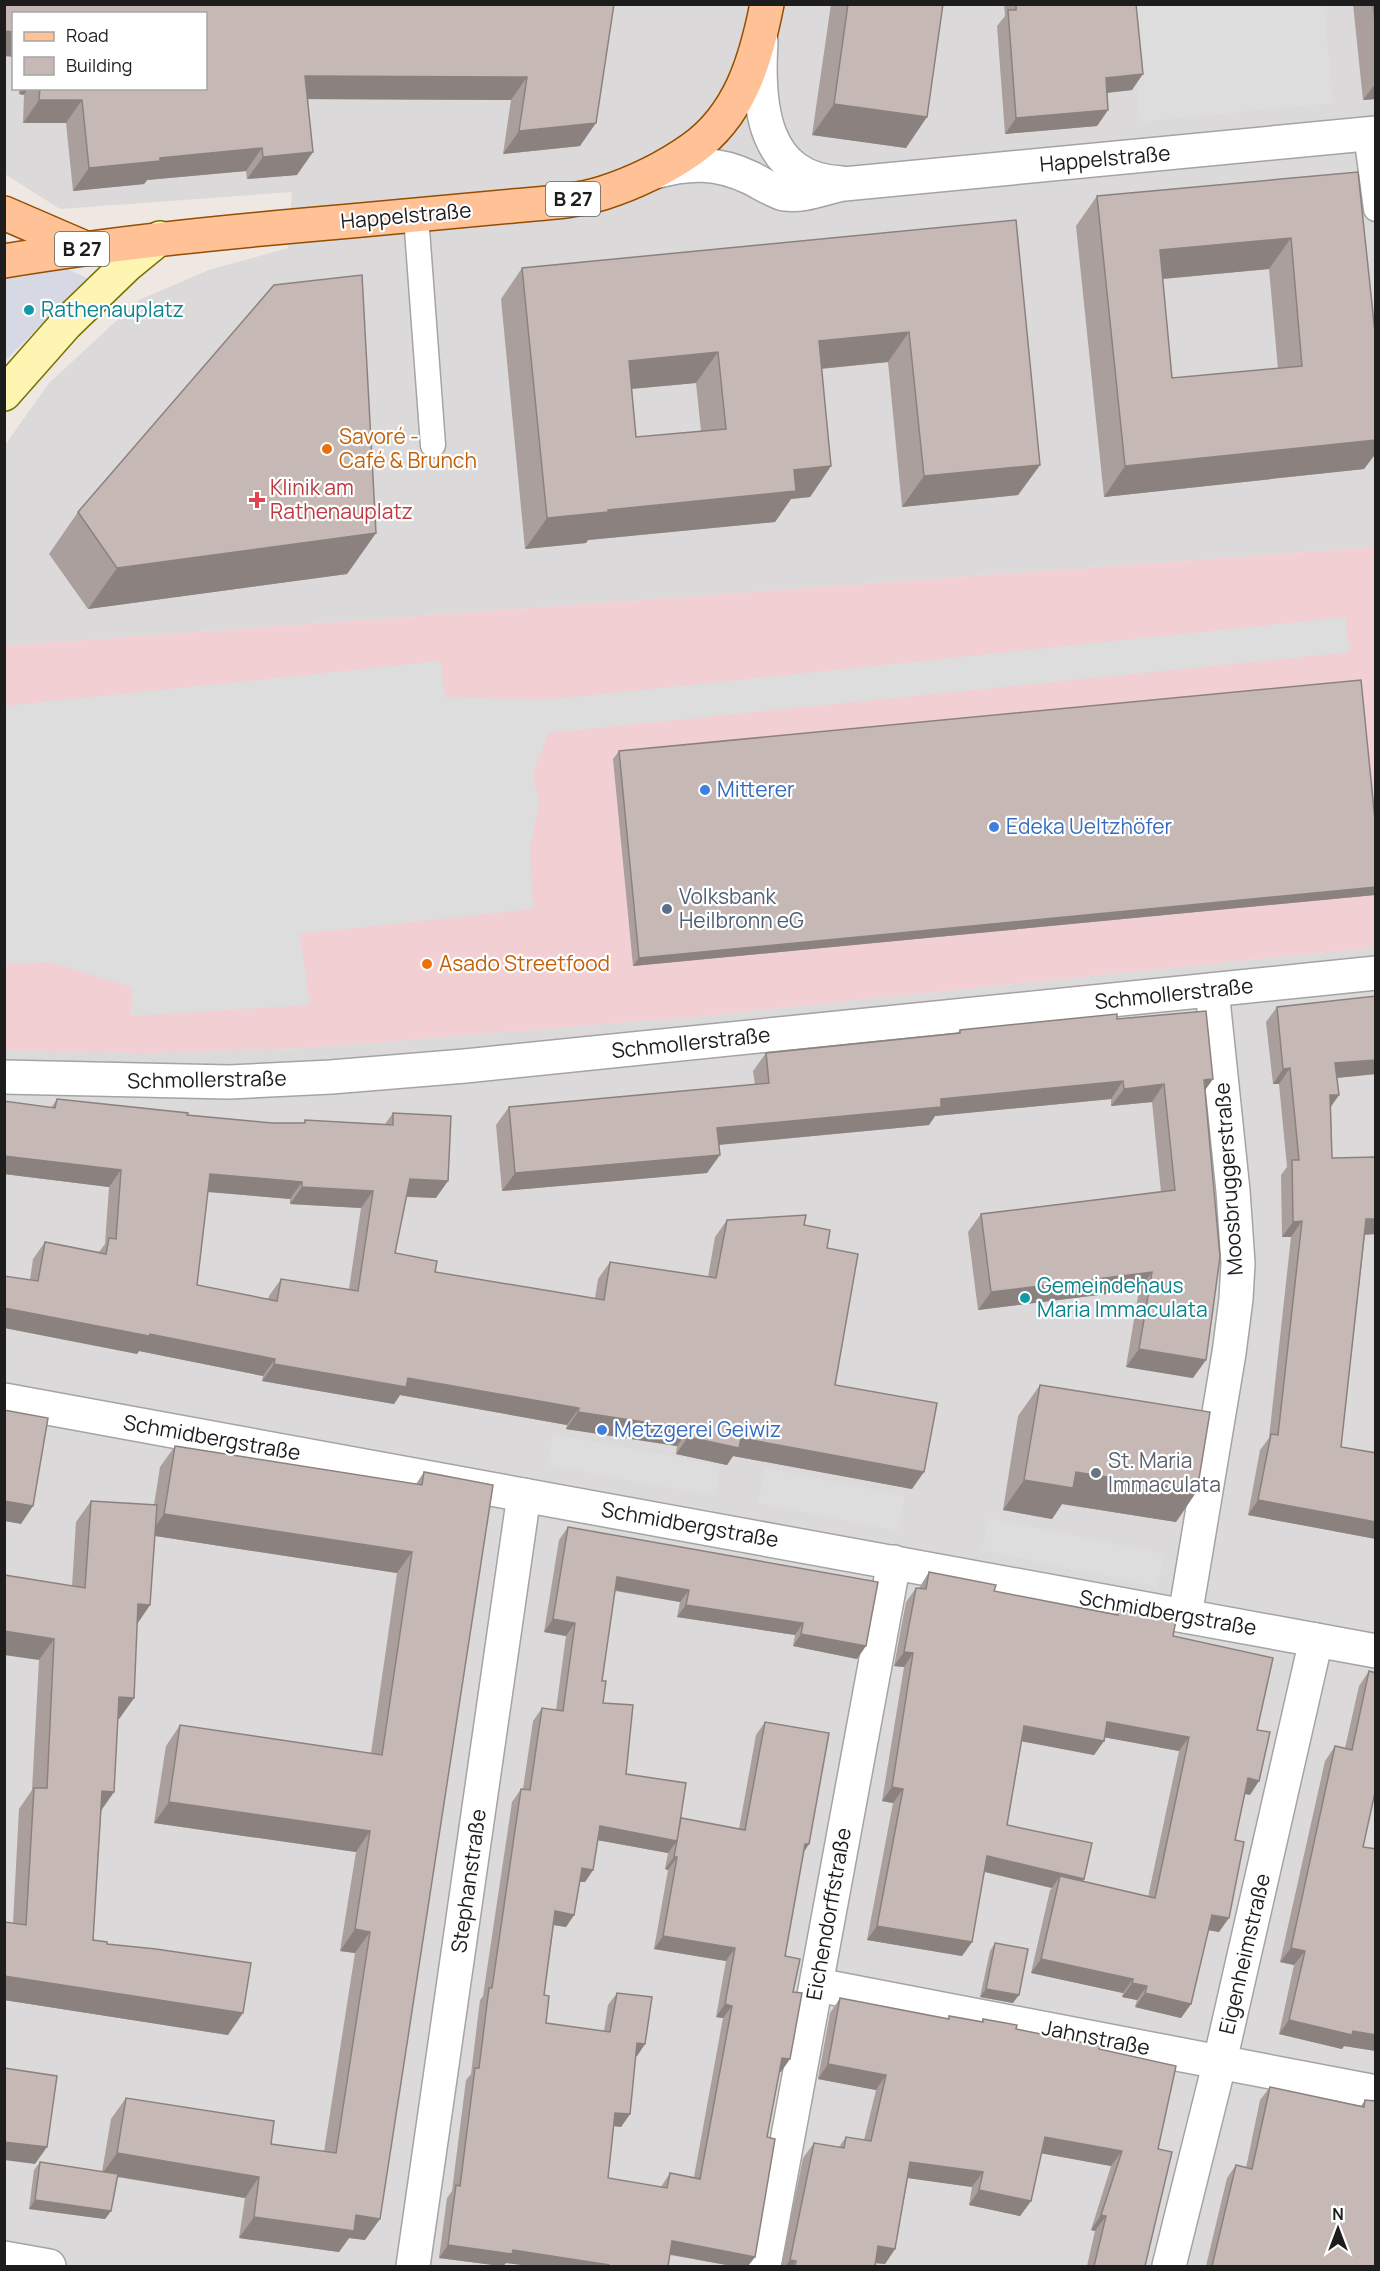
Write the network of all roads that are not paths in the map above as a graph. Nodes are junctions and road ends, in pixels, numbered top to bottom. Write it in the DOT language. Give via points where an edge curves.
graph roads {
  1 [pos="764,17"];
  2 [pos="1371,133"];
  3 [pos="648,175"];
  4 [pos="844,184"];
  5 [pos="1376,209"];
  6 [pos="4,213"];
  7 [pos="416,216"];
  8 [pos="160,238"];
  9 [pos="86,248"];
  10 [pos="4,261"];
  11 [pos="4,394"];
  12 [pos="433,445"];
  13 [pos="1376,973"];
  14 [pos="1212,990"];
  15 [pos="4,1077"];
  16 [pos="4,1400"];
  17 [pos="524,1495"];
  18 [pos="894,1562"];
  19 [pos="1185,1616"];
  20 [pos="1316,1640"];
  21 [pos="1376,1651"];
  22 [pos="816,1985"];
  23 [pos="1220,2061"];
  24 [pos="1376,2092"];
  25 [pos="4,2258"];
  26 [pos="49,2266"];
  27 [pos="413,2266"];
  28 [pos="764,2266"];
  29 [pos="1169,2266"];
  1 -- 3 [label="main road, Happelstraße / B 27" via="755,59 730,110 694,148"];
  1 -- 4 [label="street, Happelstraße" via="761,97 768,132 776,147 802,174"];
  2 -- 4 [label="street, Happelstraße"];
  2 -- 5 [label="lane, Happelstraße"];
  3 -- 4 [label="street, Happelstraße" via="673,167 706,164 738,172 794,195"];
  3 -- 7 [label="main road, Happelstraße / B 27" via="575,199"];
  6 -- 9 [label="main road"];
  7 -- 8 [label="main road, Happelstraße / B 27"];
  7 -- 12 [label="lane"];
  8 -- 9 [label="main road, B 27"];
  8 -- 11 [label="main road" via="65,325"];
  9 -- 10 [label="main road, B 27"];
  13 -- 14 [label="street, Schmollerstraße"];
  14 -- 15 [label="street, Schmollerstraße" via="331,1077 229,1082"];
  14 -- 19 [label="street, Moosbruggerstraße" via="1238,1263 1229,1353"];
  16 -- 17 [label="street, Schmidbergstraße"];
  17 -- 18 [label="street, Schmidbergstraße"];
  17 -- 27 [label="street, Stephanstraße"];
  18 -- 19 [label="street, Schmidbergstraße"];
  18 -- 22 [label="street, Eichendorffstraße"];
  19 -- 20 [label="street, Schmidbergstraße"];
  20 -- 21 [label="street, Schmidbergstraße"];
  20 -- 23 [label="street, Eigenheimstraße"];
  22 -- 23 [label="street, Jahnstraße"];
  22 -- 28 [label="street, Eichendorffstraße"];
  23 -- 24 [label="street, Jahnstraße"];
  23 -- 29 [label="street, Eigenheimstraße"];
  25 -- 26 [label="street"];
}
